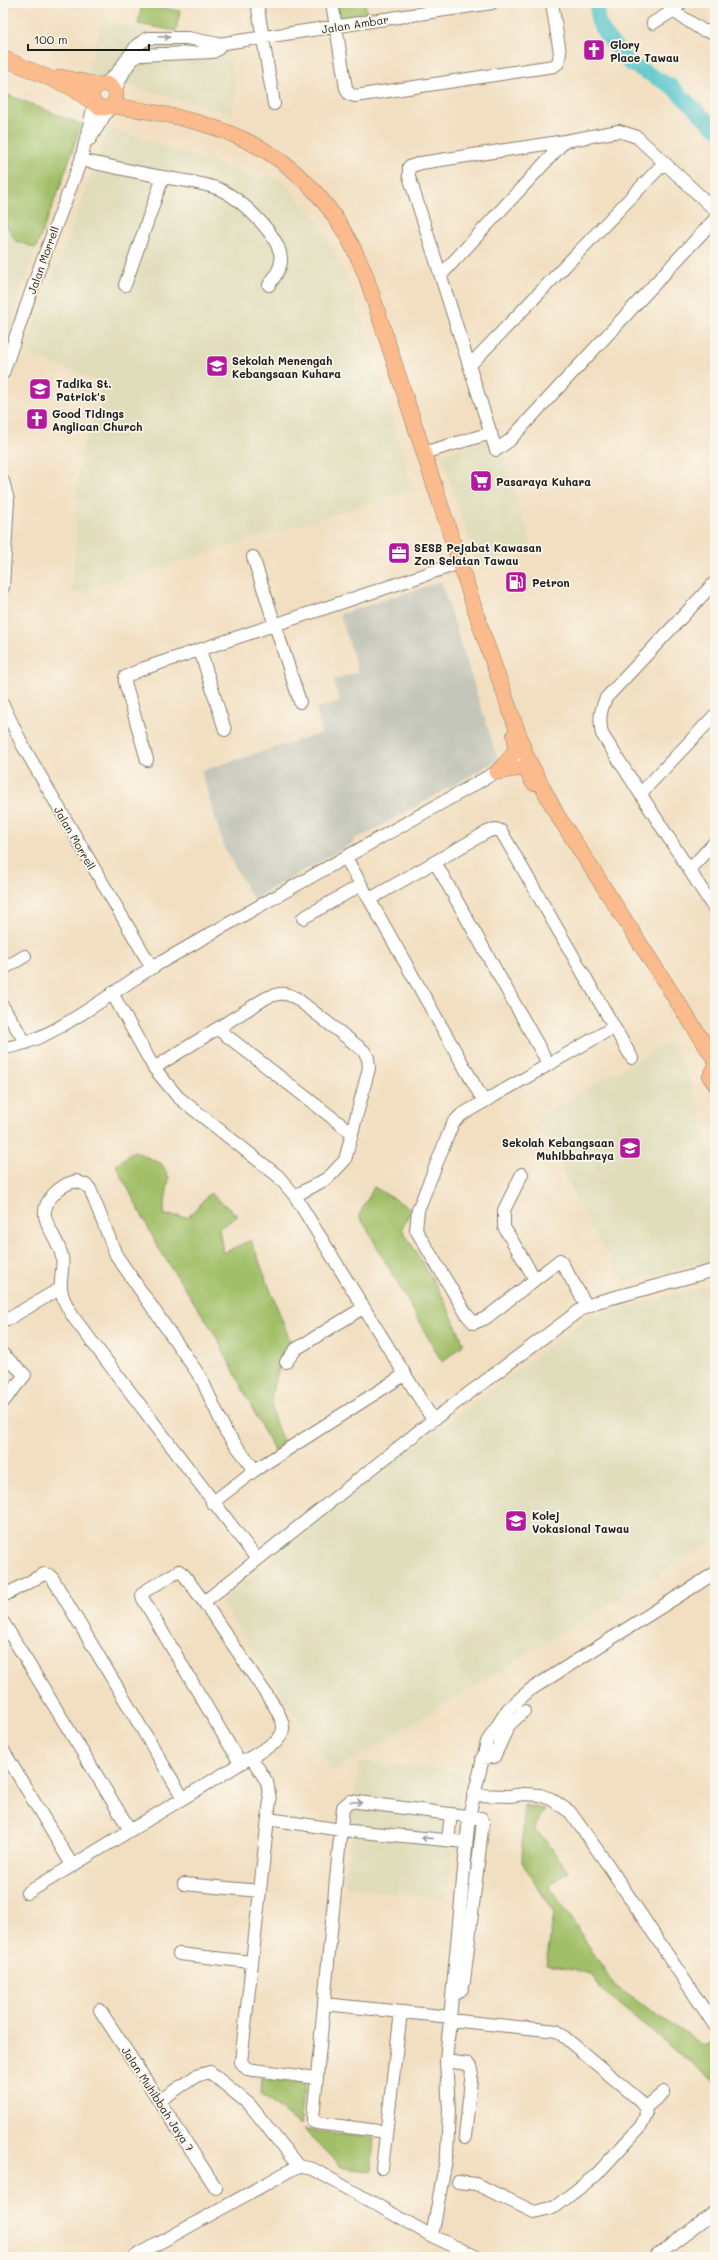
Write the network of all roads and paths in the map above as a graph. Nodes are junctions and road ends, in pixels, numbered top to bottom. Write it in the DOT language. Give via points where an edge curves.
graph roads {
  1 [pos="257,3"];
  2 [pos="332,3"];
  3 [pos="492,3"];
  4 [pos="552,3"];
  5 [pos="677,7"];
  6 [pos="653,23"];
  7 [pos="336,27"];
  8 [pos="715,33"];
  9 [pos="263,38"];
  10 [pos="142,40"];
  11 [pos="218,44"];
  12 [pos="147,55"];
  13 [pos="3,58"];
  14 [pos="29,68"];
  15 [pos="108,95"];
  16 [pos="93,103"];
  17 [pos="274,104"];
  18 [pos="565,141"];
  19 [pos="85,147"];
  20 [pos="81,160"];
  21 [pos="664,163"];
  22 [pos="162,177"];
  23 [pos="715,210"];
  24 [pos="715,219"];
  25 [pos="441,275"];
  26 [pos="125,285"];
  27 [pos="269,285"];
  28 [pos="470,365"];
  29 [pos="3,373"];
  30 [pos="490,433"];
  31 [pos="423,453"];
  32 [pos="3,481"];
  33 [pos="253,557"];
  34 [pos="460,563"];
  35 [pos="4,569"];
  36 [pos="715,582"];
  37 [pos="3,586"];
  38 [pos="275,624"];
  39 [pos="200,650"];
  40 [pos="300,702"];
  41 [pos="3,704"];
  42 [pos="715,715"];
  43 [pos="514,727"];
  44 [pos="225,730"];
  45 [pos="526,755"];
  46 [pos="147,760"];
  47 [pos="496,772"];
  48 [pos="641,794"];
  49 [pos="556,813"];
  50 [pos="715,842"];
  51 [pos="346,858"];
  52 [pos="435,862"];
  53 [pos="689,870"];
  54 [pos="362,885"];
  55 [pos="370,899"];
  56 [pos="715,910"];
  57 [pos="303,918"];
  58 [pos="25,956"];
  59 [pos="152,968"];
  60 [pos="3,969"];
  61 [pos="112,993"];
  62 [pos="3,1007"];
  63 [pos="614,1027"];
  64 [pos="218,1029"];
  65 [pos="26,1043"];
  66 [pos="3,1048"];
  67 [pos="632,1058"];
  68 [pos="548,1063"];
  69 [pos="154,1068"];
  70 [pos="714,1071"];
  71 [pos="483,1100"];
  72 [pos="352,1133"];
  73 [pos="522,1174"];
  74 [pos="295,1196"];
  75 [pos="715,1270"];
  76 [pos="535,1279"];
  77 [pos="61,1288"];
  78 [pos="587,1306"];
  79 [pos="363,1308"];
  80 [pos="8,1319"];
  81 [pos="3,1354"];
  82 [pos="286,1362"];
  83 [pos="404,1375"];
  84 [pos="3,1402"];
  85 [pos="433,1420"];
  86 [pos="255,1470"];
  87 [pos="212,1502"];
  88 [pos="257,1559"];
  89 [pos="715,1573"];
  90 [pos="3,1596"];
  91 [pos="204,1602"];
  92 [pos="3,1622"];
  93 [pos="524,1711"];
  94 [pos="3,1750"];
  95 [pos="252,1757"];
  96 [pos="482,1758"];
  97 [pos="240,1763"];
  98 [pos="473,1795"];
  99 [pos="183,1798"];
  100 [pos="451,1814"];
  101 [pos="469,1816"];
  102 [pos="269,1819"];
  103 [pos="130,1830"];
  104 [pos="341,1830"];
  105 [pos="448,1840"];
  106 [pos="465,1842"];
  107 [pos="72,1865"];
  108 [pos="184,1884"];
  109 [pos="260,1891"];
  110 [pos="27,1893"];
  111 [pos="179,1954"];
  112 [pos="252,1962"];
  113 [pos="453,1996"];
  114 [pos="324,2004"];
  115 [pos="100,2010"];
  116 [pos="401,2012"];
  117 [pos="450,2018"];
  118 [pos="715,2026"];
  119 [pos="446,2061"];
  120 [pos="316,2078"];
  121 [pos="664,2092"];
  122 [pos="159,2100"];
  123 [pos="645,2108"];
  124 [pos="386,2132"];
  125 [pos="465,2137"];
  126 [pos="298,2166"];
  127 [pos="382,2168"];
  128 [pos="458,2182"];
  129 [pos="216,2188"];
  130 [pos="715,2212"];
  131 [pos="432,2236"];
  132 [pos="134,2257"];
  133 [pos="477,2257"];
  134 [pos="655,2257"];
  1 -- 9 [label="street"];
  2 -- 7 [label="street"];
  3 -- 7 [label="street, Jalan Ambar"];
  4 -- 7 [label="street" via="560,53 558,63 554,66 355,96 349,94 346,88"];
  5 -- 6 [label="street"];
  5 -- 8 [label="street" via="702,30"];
  7 -- 9 [label="street, Jalan Ambar"];
  9 -- 11 [label="street, Jalan Ambar"];
  9 -- 17 [label="street"];
  10 -- 11 [label="street, Jalan Ambar, one-way" via="154,36 188,38"];
  10 -- 12 [label="street" via="142,48"];
  10 -- 15 [label="street" via="117,73"];
  11 -- 12 [label="street, Jalan Ambar" via="218,49 213,52"];
  12 -- 15 [label="street, Jalan Ambar" via="135,57"];
  13 -- 14 [label="main road"];
  14 -- 15 [label="main road"];
  14 -- 16 [label="main road" via="72,88"];
  15 -- 16 [label="main road" via="93,90"];
  15 -- 19 [label="street"];
  15 -- 31 [label="main road" via="218,128 280,158 325,202 350,239 366,276"];
  16 -- 19 [label="street"];
  18 -- 21 [label="street" via="619,131 637,137"];
  18 -- 25 [label="street"];
  18 -- 25 [label="street" via="421,162 409,167 409,176"];
  19 -- 20 [label="street, Jalan Morrell"];
  20 -- 22 [label="street"];
  20 -- 29 [label="street, Jalan Morrell"];
  21 -- 23 [label="street"];
  21 -- 28 [label="street"];
  22 -- 26 [label="street"];
  22 -- 27 [label="street" via="218,189 251,213 279,248 280,267"];
  24 -- 30 [label="street" via="509,441 496,450"];
  25 -- 28 [label="street"];
  28 -- 30 [label="street"];
  30 -- 31 [label="street"];
  31 -- 34 [label="main road"];
  32 -- 35 [label="street" via="8,500"];
  33 -- 38 [label="street"];
  34 -- 38 [label="street"];
  34 -- 43 [label="main road"];
  35 -- 37 [label="street"];
  36 -- 48 [label="street" via="606,698 601,709 602,734"];
  38 -- 39 [label="street"];
  38 -- 40 [label="street"];
  39 -- 44 [label="street"];
  39 -- 46 [label="street" via="125,677"];
  41 -- 59 [label="street, Jalan Morrell" via="16,734"];
  42 -- 48 [label="street"];
  43 -- 45 [label="main road"];
  43 -- 47 [label="main road" via="516,750"];
  45 -- 47 [label="street"];
  45 -- 49 [label="main road"];
  47 -- 49 [label="main road" via="525,769 549,809"];
  47 -- 51 [label="street"];
  48 -- 53 [label="street"];
  49 -- 70 [label="main road" via="676,996"];
  50 -- 53 [label="street"];
  51 -- 54 [label="street"];
  51 -- 59 [label="street"];
  52 -- 55 [label="street"];
  52 -- 63 [label="street" via="494,829 501,831"];
  52 -- 68 [label="street"];
  53 -- 56 [label="street"];
  54 -- 55 [label="street"];
  54 -- 57 [label="street"];
  55 -- 71 [label="street"];
  58 -- 60 [label="street"];
  59 -- 61 [label="street"];
  61 -- 65 [label="street" via="61,1026"];
  61 -- 69 [label="street"];
  62 -- 65 [label="street"];
  63 -- 67 [label="street"];
  63 -- 68 [label="street"];
  64 -- 69 [label="street"];
  64 -- 72 [label="street"];
  64 -- 72 [label="street" via="266,998 287,994 342,1033 364,1051 369,1068"];
  65 -- 66 [label="street"];
  68 -- 71 [label="street"];
  69 -- 74 [label="street" via="178,1097 273,1172"];
  71 -- 76 [label="street" via="453,1123 418,1210 416,1230 474,1323 486,1318"];
  72 -- 74 [label="street" via="341,1167 321,1182"];
  73 -- 76 [label="street" via="504,1210 504,1227"];
  74 -- 79 [label="street"];
  75 -- 78 [label="street"];
  76 -- 78 [label="street" via="560,1260"];
  77 -- 80 [label="street"];
  77 -- 86 [label="street" via="60,1248 44,1218 44,1212 55,1192 76,1181 90,1189 116,1254 201,1378 226,1432"];
  77 -- 87 [label="street" via="74,1318"];
  78 -- 85 [label="street"];
  79 -- 82 [label="street" via="296,1349"];
  79 -- 83 [label="street"];
  81 -- 84 [label="street" via="25,1374"];
  83 -- 85 [label="street"];
  83 -- 86 [label="street"];
  85 -- 88 [label="street"];
  86 -- 87 [label="street"];
  87 -- 88 [label="street"];
  88 -- 91 [label="street"];
  89 -- 96 [label="street" via="647,1614 518,1699 500,1720 487,1742"];
  90 -- 99 [label="street" via="44,1574 53,1579"];
  91 -- 95 [label="street" via="284,1726 283,1733 276,1742"];
  91 -- 97 [label="street" via="184,1574 179,1571 142,1594 143,1600"];
  92 -- 103 [label="street"];
  93 -- 96 [label="street" via="509,1725 494,1757"];
  94 -- 107 [label="street"];
  95 -- 97 [label="street"];
  95 -- 102 [label="street" via="270,1789"];
  96 -- 98 [label="street"];
  97 -- 99 [label="street"];
  98 -- 101 [label="street"];
  98 -- 118 [label="street" via="540,1795 550,1798 570,1812"];
  99 -- 103 [label="street"];
  100 -- 101 [label="street"];
  104 -- 100 [label="street, one-way" via="343,1807 350,1800"];
  100 -- 105 [label="street"];
  101 -- 106 [label="street"];
  101 -- 113 [label="street" via="481,1818 483,1825 464,1981 462,1989"];
  102 -- 104 [label="street"];
  102 -- 109 [label="street"];
  103 -- 107 [label="street"];
  105 -- 104 [label="street, one-way"];
  104 -- 114 [label="street"];
  105 -- 106 [label="street"];
  106 -- 113 [label="street"];
  107 -- 110 [label="street"];
  108 -- 109 [label="street"];
  109 -- 112 [label="street"];
  111 -- 112 [label="street"];
  112 -- 120 [label="street" via="240,2062 247,2069"];
  113 -- 117 [label="street"];
  114 -- 116 [label="street"];
  114 -- 120 [label="street"];
  115 -- 122 [label="street, Jalan Muhibbah Jaya 7"];
  116 -- 117 [label="street"];
  116 -- 124 [label="street"];
  117 -- 119 [label="street"];
  117 -- 123 [label="street" via="561,2032"];
  119 -- 125 [label="street" via="468,2064 472,2070"];
  119 -- 131 [label="street" via="449,2110 447,2154"];
  120 -- 124 [label="street" via="313,2122"];
  121 -- 123 [label="street"];
  122 -- 126 [label="street" via="196,2076 210,2072 250,2105"];
  122 -- 129 [label="street, Jalan Muhibbah Jaya 7"];
  123 -- 128 [label="street" via="646,2115 641,2126 601,2170 555,2207 534,2212 476,2184"];
  124 -- 127 [label="street"];
  126 -- 131 [label="street" via="313,2169"];
  126 -- 132 [label="street"];
  130 -- 134 [label="street"];
  131 -- 133 [label="street"];
}
